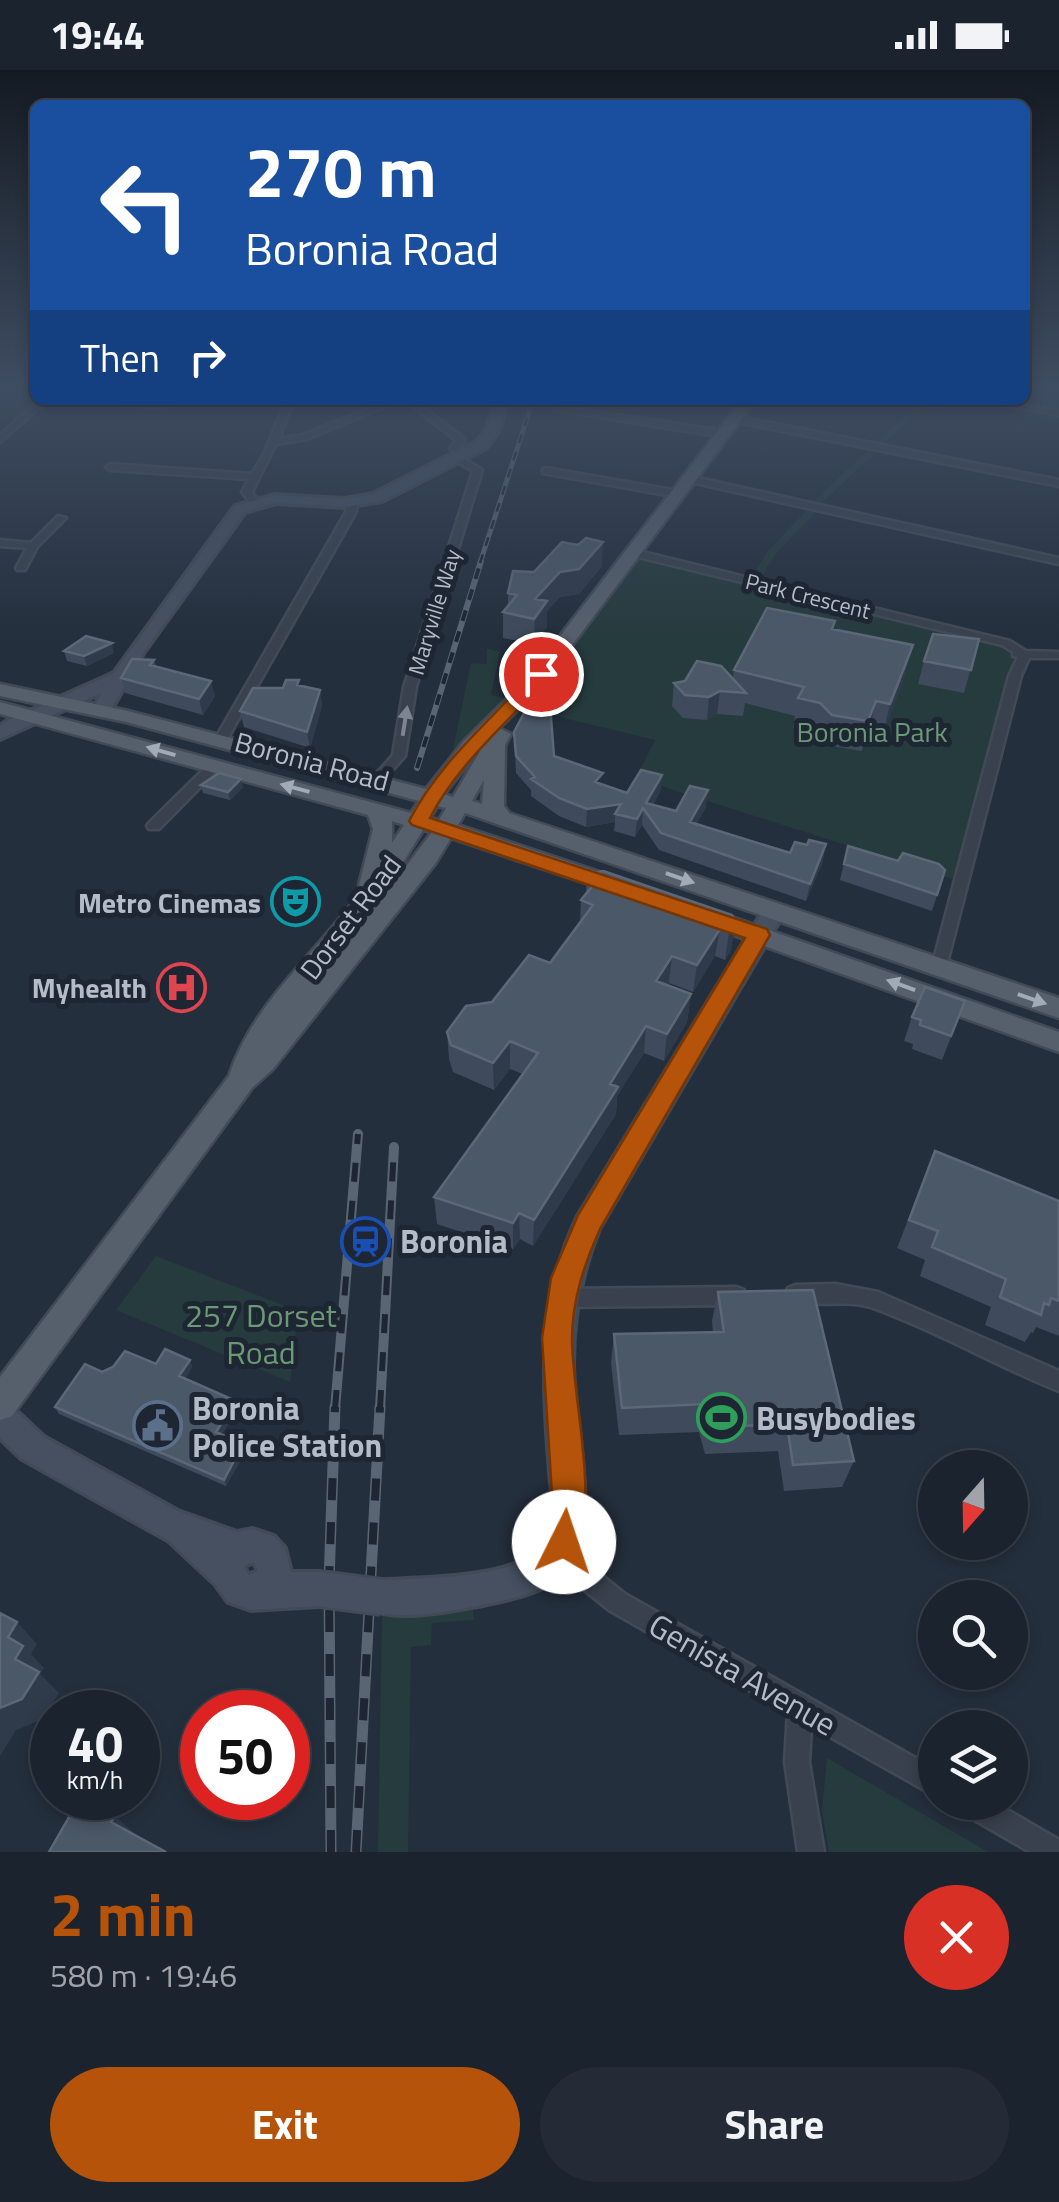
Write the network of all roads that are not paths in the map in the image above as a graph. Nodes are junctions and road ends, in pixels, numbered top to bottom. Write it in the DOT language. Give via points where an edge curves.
graph roads {
  1 [pos="185,472"];
  2 [pos="257,472"];
  3 [pos="429,472"];
  4 [pos="477,472"];
  5 [pos="553,472"];
  6 [pos="695,472"];
  7 [pos="1000,472"];
  8 [pos="255,477"];
  9 [pos="690,479"];
  10 [pos="1059,484"];
  11 [pos="678,494"];
  12 [pos="254,502"];
  13 [pos="352,502"];
  14 [pos="74,519"];
  15 [pos="0,543"];
  16 [pos="32,546"];
  17 [pos="634,553"];
  18 [pos="1059,561"];
  19 [pos="21,568"];
  20 [pos="136,651"];
  21 [pos="1020,653"];
  22 [pos="1059,654"];
  23 [pos="124,671"];
  24 [pos="0,690"];
  25 [pos="58,701"];
  26 [pos="0,708"];
  27 [pos="102,711"];
  28 [pos="27,715"];
  29 [pos="128,717"];
  30 [pos="503,724"];
  31 [pos="164,726"];
  32 [pos="0,734"];
  33 [pos="107,736"];
  34 [pos="220,741"];
  35 [pos="276,755"];
  36 [pos="307,763"];
  37 [pos="214,766"];
  38 [pos="451,770"];
  39 [pos="383,773"];
  40 [pos="432,796"];
  41 [pos="460,804"];
  42 [pos="377,810"];
  43 [pos="500,816"];
  44 [pos="419,821"];
  45 [pos="154,826"];
  46 [pos="446,828"];
  47 [pos="427,860"];
  48 [pos="550,862"];
  49 [pos="637,892"];
  50 [pos="368,900"];
  51 [pos="686,909"];
  52 [pos="774,910"];
  53 [pos="759,935"];
  54 [pos="940,967"];
  55 [pos="1059,1008"];
  56 [pos="1059,1042"];
  57 [pos="242,1080"];
  58 [pos="561,1298"];
  59 [pos="1059,1382"];
  60 [pos="0,1404"];
  61 [pos="0,1417"];
  62 [pos="558,1554"];
  63 [pos="800,1706"];
  64 [pos="918,1774"];
  65 [pos="999,1820"];
  66 [pos="811,1852"];
  67 [pos="1055,1852"];
  1 -- 8 [label="street"];
  2 -- 8 [label="street"];
  3 -- 13 [label="main road" via="392,493"];
  39 -- 4 [label="street, Maryville Way, one-way" via="399,756 410,687"];
  5 -- 11 [label="street"];
  6 -- 9 [label="main road, Dorset Road"];
  7 -- 10 [label="street"];
  8 -- 12 [label="street" via="247,492"];
  9 -- 11 [label="main road, Dorset Road"];
  9 -- 18 [label="street"];
  11 -- 17 [label="main road, Dorset Road"];
  12 -- 13 [label="main road"];
  12 -- 20 [label="main road" via="233,515"];
  13 -- 34 [label="street"];
  14 -- 16 [label="street" via="55,517"];
  15 -- 16 [label="street"];
  16 -- 19 [label="street"];
  17 -- 21 [label="street, Park Crescent"];
  17 -- 30 [label="main road, Dorset Road"];
  20 -- 23 [label="main road"];
  20 -- 25 [label="main road"];
  21 -- 22 [label="street"];
  21 -- 54 [label="street"];
  23 -- 25 [label="main road"];
  23 -- 27 [label="main road"];
  24 -- 25 [label="main road, Boronia Road"];
  25 -- 27 [label="main road, Boronia Road"];
  25 -- 28 [label="main road"];
  26 -- 28 [label="main road, Boronia Road"];
  27 -- 29 [label="main road, Boronia Road"];
  28 -- 32 [label="main road"];
  28 -- 33 [label="main road, Boronia Road"];
  29 -- 31 [label="main road, Boronia Road"];
  29 -- 33 [label="main road"];
  30 -- 38 [label="main road, Dorset Road" via="484,732"];
  30 -- 41 [label="main road, Dorset Road"];
  30 -- 43 [label="main road" via="492,797"];
  31 -- 34 [label="main road, Boronia Road"];
  31 -- 37 [label="main road" via="204,751"];
  37 -- 33 [label="main road, Boronia Road, one-way"];
  34 -- 35 [label="main road, Boronia Road"];
  35 -- 36 [label="main road, Boronia Road"];
  35 -- 37 [label="main road"];
  36 -- 39 [label="main road, Boronia Road"];
  36 -- 40 [label="main road, Boronia Road"];
  42 -- 37 [label="main road, Boronia Road, one-way"];
  37 -- 45 [label="street"];
  38 -- 39 [label="main road, Boronia Road"];
  38 -- 40 [label="main road, Dorset Road"];
  40 -- 41 [label="main road, Boronia Road"];
  40 -- 44 [label="main road, Dorset Road"];
  41 -- 43 [label="main road, Boronia Road"];
  41 -- 46 [label="main road, Dorset Road"];
  42 -- 44 [label="main road, Boronia Road"];
  42 -- 50 [label="main road" via="384,828"];
  43 -- 52 [label="main road, Boronia Road, one-way"];
  44 -- 46 [label="main road, Boronia Road"];
  44 -- 50 [label="main road, Dorset Road"];
  46 -- 47 [label="main road, Dorset Road"];
  46 -- 48 [label="main road, Boronia Road"];
  47 -- 48 [label="main road" via="473,850"];
  47 -- 57 [label="main road, Dorset Road"];
  48 -- 49 [label="main road, Boronia Road"];
  50 -- 57 [label="main road, Dorset Road" via="285,1003 249,1057"];
  51 -- 53 [label="main road"];
  52 -- 53 [label="main road"];
  52 -- 54 [label="main road, Boronia Road"];
  56 -- 53 [label="main road, one-way"];
  53 -- 58 [label="main road" via="588,1224"];
  54 -- 55 [label="main road, Boronia Road, one-way"];
  57 -- 60 [label="main road, Dorset Road"];
  58 -- 59 [label="street" via="870,1298"];
  58 -- 62 [label="main road" via="557,1338 569,1510"];
  61 -- 62 [label="main road, bridge" via="32,1448 234,1561 239,1592 268,1579 382,1597 423,1596 506,1582 550,1564"];
  62 -- 63 [label="street, Genista Avenue" via="617,1602"];
  63 -- 64 [label="street, Genista Avenue"];
  63 -- 66 [label="street" via="796,1762"];
  65 -- 67 [label="street"];
}
